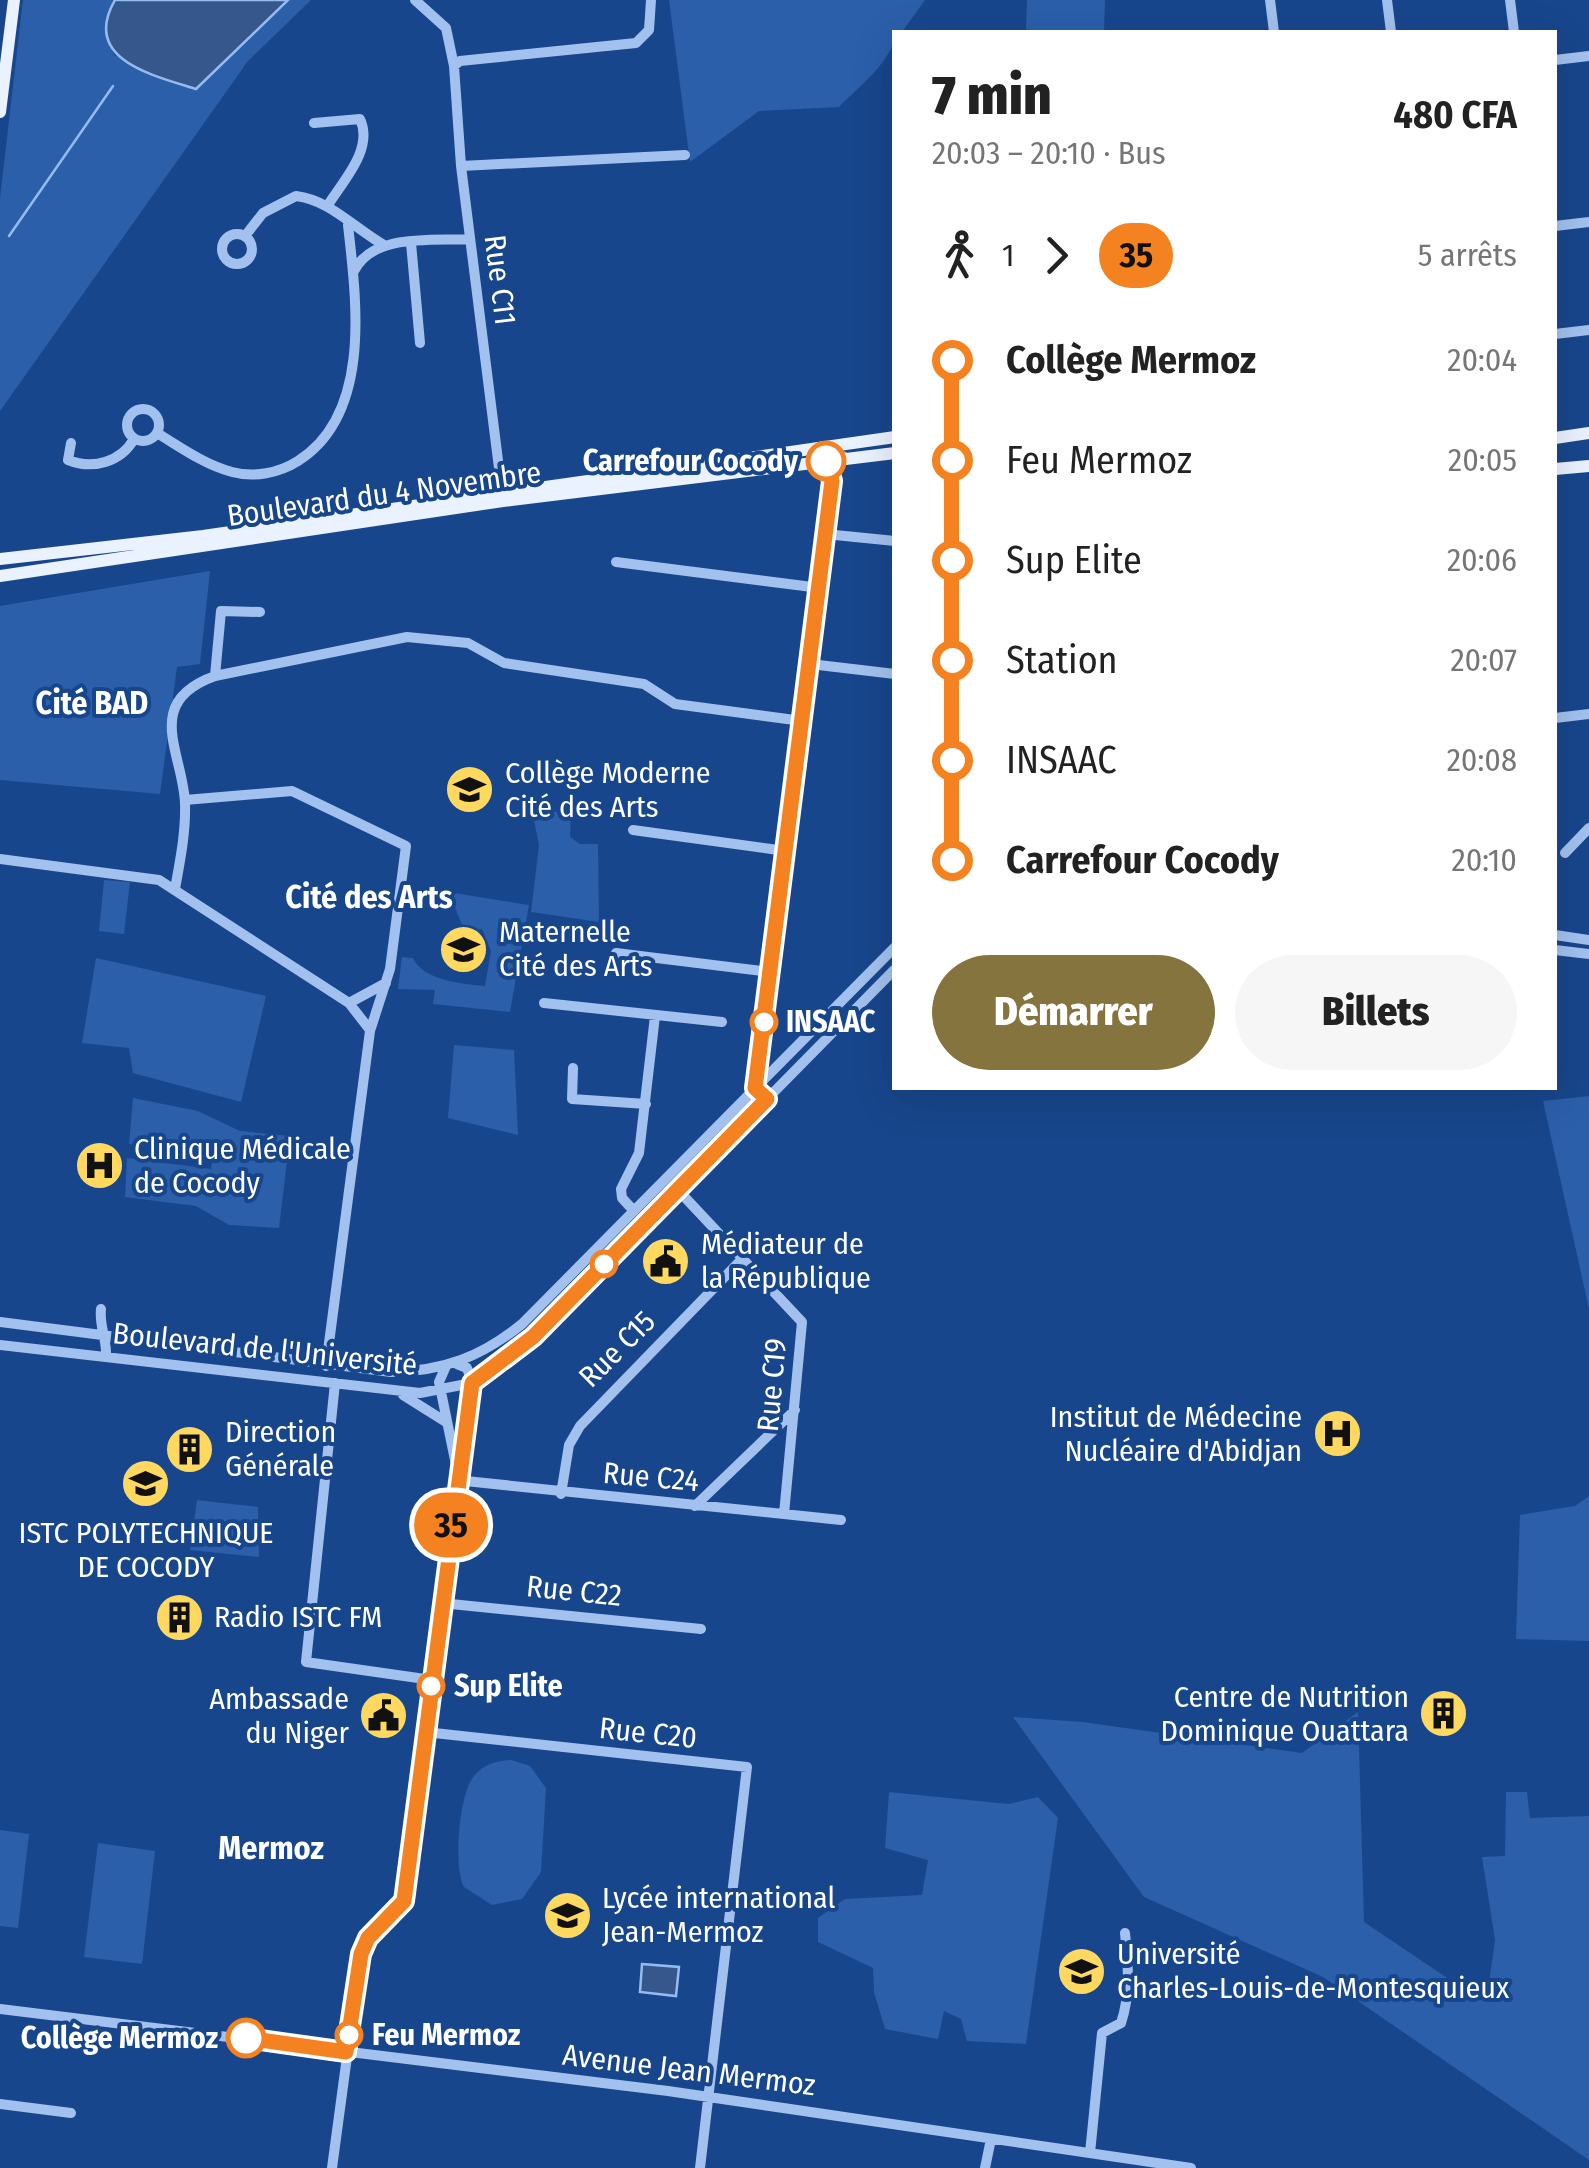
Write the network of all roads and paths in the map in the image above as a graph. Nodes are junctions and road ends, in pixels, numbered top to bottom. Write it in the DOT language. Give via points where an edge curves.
graph roads {
  1 [pos="14,0"];
  2 [pos="651,0"];
  3 [pos="1270,0"];
  4 [pos="1387,0"];
  5 [pos="1510,0"];
  6 [pos="423,3"];
  7 [pos="1274,30"];
  8 [pos="1391,30"];
  9 [pos="1514,30"];
  10 [pos="1589,56"];
  11 [pos="1557,60"];
  12 [pos="454,66"];
  13 [pos="0,112"];
  14 [pos="314,123"];
  15 [pos="686,155"];
  16 [pos="461,166"];
  17 [pos="328,205"];
  18 [pos="1589,222"];
  19 [pos="348,225"];
  20 [pos="1557,226"];
  21 [pos="245,236"];
  22 [pos="470,239"];
  23 [pos="411,243"];
  24 [pos="384,245"];
  25 [pos="353,272"];
  26 [pos="1589,330"];
  27 [pos="1557,334"];
  28 [pos="420,343"];
  29 [pos="157,433"];
  30 [pos="1589,433"];
  31 [pos="892,438"];
  32 [pos="1557,438"];
  33 [pos="134,439"];
  34 [pos="71,443"];
  35 [pos="842,450"];
  36 [pos="824,452"];
  37 [pos="892,452"];
  38 [pos="1589,466"];
  39 [pos="1557,469"];
  40 [pos="832,481"];
  41 [pos="503,496"];
  42 [pos="825,534"];
  43 [pos="892,541"];
  44 [pos="0,559"];
  45 [pos="616,562"];
  46 [pos="0,576"];
  47 [pos="820,588"];
  48 [pos="260,612"];
  49 [pos="810,664"];
  50 [pos="892,674"];
  51 [pos="215,676"];
  52 [pos="1589,714"];
  53 [pos="1557,718"];
  54 [pos="802,721"];
  55 [pos="185,800"];
  56 [pos="1589,828"];
  57 [pos="633,830"];
  58 [pos="786,851"];
  59 [pos="1565,853"];
  60 [pos="0,859"];
  61 [pos="175,889"];
  62 [pos="1557,935"];
  63 [pos="1588,940"];
  64 [pos="892,950"];
  65 [pos="1557,950"];
  66 [pos="616,953"];
  67 [pos="1587,954"];
  68 [pos="770,972"];
  69 [pos="892,972"];
  70 [pos="387,982"];
  71 [pos="349,1003"];
  72 [pos="544,1003"];
  73 [pos="654,1016"];
  74 [pos="722,1022"];
  75 [pos="370,1031"];
  76 [pos="572,1068"];
  77 [pos="755,1088"];
  78 [pos="767,1099"];
  79 [pos="646,1104"];
  80 [pos="678,1190"];
  81 [pos="634,1211"];
  82 [pos="743,1258"];
  83 [pos="101,1309"];
  84 [pos="0,1322"];
  85 [pos="99,1335"];
  86 [pos="0,1345"];
  87 [pos="90,1354"];
  88 [pos="106,1356"];
  89 [pos="451,1365"];
  90 [pos="326,1366"];
  91 [pos="335,1383"];
  92 [pos="472,1383"];
  93 [pos="393,1390"];
  94 [pos="442,1391"];
  95 [pos="796,1410"];
  96 [pos="446,1422"];
  97 [pos="457,1475"];
  98 [pos="560,1494"];
  99 [pos="695,1506"];
  100 [pos="784,1514"];
  101 [pos="841,1520"];
  102 [pos="441,1602"];
  103 [pos="701,1629"];
  104 [pos="432,1680"];
  105 [pos="425,1732"];
  106 [pos="1125,1933"];
  107 [pos="0,2009"];
  108 [pos="346,2052"];
  109 [pos="709,2097"];
  110 [pos="0,2104"];
  111 [pos="72,2113"];
  112 [pos="991,2138"];
  113 [pos="1090,2153"];
  114 [pos="332,2168"];
  115 [pos="700,2168"];
  116 [pos="986,2168"];
  117 [pos="1191,2168"];
  1 -- 13 [label="main road"];
  2 -- 12 [label="street" via="649,30 626,47"];
  3 -- 7 [label="street"];
  4 -- 8 [label="street"];
  5 -- 9 [label="street"];
  6 -- 12 [label="street, Rue C11" via="446,28"];
  10 -- 11 [label="street"];
  12 -- 16 [label="street, Rue C11"];
  14 -- 17 [label="street" via="360,119 364,126 360,155"];
  15 -- 16 [label="street"];
  16 -- 22 [label="street, Rue C11"];
  17 -- 19 [label="street"];
  17 -- 21 [label="street" via="285,198 262,212"];
  18 -- 20 [label="street"];
  19 -- 24 [label="street"];
  19 -- 25 [label="street"];
  22 -- 23 [label="street"];
  22 -- 41 [label="street, Rue C11"];
  23 -- 24 [label="street"];
  23 -- 28 [label="street"];
  24 -- 25 [label="street" via="368,251"];
  25 -- 29 [label="street" via="352,366 335,416 307,455 270,472 233,472"];
  26 -- 27 [label="street"];
  29 -- 33 [label="street" via="147,441"];
  29 -- 33 [label="street" via="156,415 138,409 126,423"];
  30 -- 32 [label="main road"];
  31 -- 35 [label="main road, Boulevard du 4 Novembre"];
  33 -- 34 [label="street" via="121,457 85,464 68,460"];
  35 -- 36 [label="main road, Boulevard du 4 Novembre"];
  35 -- 37 [label="main road, Boulevard du 4 Novembre"];
  35 -- 40 [label="street"];
  36 -- 40 [label="street"];
  36 -- 41 [label="main road, Boulevard du 4 Novembre"];
  38 -- 39 [label="main road"];
  40 -- 42 [label="street"];
  41 -- 44 [label="main road, Boulevard du 4 Novembre"];
  41 -- 46 [label="main road, Boulevard du 4 Novembre"];
  42 -- 43 [label="street"];
  42 -- 47 [label="street"];
  45 -- 47 [label="street"];
  47 -- 49 [label="street"];
  48 -- 51 [label="street" via="221,610"];
  49 -- 50 [label="street"];
  49 -- 54 [label="street"];
  51 -- 54 [label="street" via="406,637 468,643 504,663 644,684 675,704"];
  51 -- 55 [label="street" via="192,684 176,708 172,750"];
  52 -- 53 [label="street"];
  54 -- 58 [label="street"];
  55 -- 61 [label="street"];
  55 -- 70 [label="street" via="292,791 406,846"];
  56 -- 59 [label="street"];
  57 -- 58 [label="street"];
  58 -- 68 [label="street"];
  60 -- 61 [label="street" via="158,880"];
  61 -- 71 [label="street"];
  62 -- 63 [label="street"];
  63 -- 67 [label="street"];
  64 -- 77 [label="street, Boulevard de l'Université"];
  65 -- 67 [label="street"];
  66 -- 68 [label="street"];
  68 -- 77 [label="street"];
  69 -- 78 [label="street, Boulevard de l'Université"];
  70 -- 71 [label="street"];
  70 -- 75 [label="street"];
  71 -- 75 [label="street"];
  72 -- 73 [label="street"];
  73 -- 74 [label="street"];
  73 -- 79 [label="street"];
  75 -- 90 [label="street"];
  76 -- 79 [label="street" via="572,1099"];
  77 -- 78 [label="street"];
  77 -- 81 [label="street, Boulevard de l'Université"];
  78 -- 80 [label="street, Boulevard de l'Université"];
  79 -- 81 [label="street" via="639,1154 621,1189"];
  80 -- 82 [label="street, Rue C19"];
  80 -- 92 [label="street, Boulevard de l'Université" via="533,1337"];
  81 -- 89 [label="street, Boulevard de l'Université" via="522,1324 487,1350"];
  82 -- 95 [label="street, Rue C19" via="802,1322"];
  82 -- 98 [label="street, Rue C15" via="580,1426 569,1445"];
  83 -- 85 [label="street"];
  84 -- 85 [label="street, Boulevard de l'Université"];
  85 -- 87 [label="street"];
  85 -- 88 [label="street"];
  85 -- 90 [label="street, Boulevard de l'Université"];
  86 -- 87 [label="street, Boulevard de l'Université"];
  87 -- 88 [label="street, Boulevard de l'Université"];
  88 -- 91 [label="street, Boulevard de l'Université"];
  89 -- 90 [label="street, Boulevard de l'Université" via="391,1372"];
  89 -- 92 [label="street" via="468,1368"];
  89 -- 94 [label="street" via="439,1379"];
  91 -- 93 [label="street, Boulevard de l'Université"];
  91 -- 104 [label="street" via="306,1662"];
  92 -- 94 [label="street, Boulevard de l'Université"];
  92 -- 97 [label="street"];
  93 -- 94 [label="street, Boulevard de l'Université"];
  93 -- 96 [label="street"];
  94 -- 96 [label="street"];
  95 -- 99 [label="street"];
  95 -- 100 [label="street, Rue C19"];
  96 -- 97 [label="street"];
  97 -- 98 [label="street, Rue C24"];
  97 -- 102 [label="street"];
  98 -- 99 [label="street, Rue C24"];
  99 -- 100 [label="street, Rue C24"];
  100 -- 101 [label="street, Rue C24"];
  102 -- 103 [label="street, Rue C22"];
  102 -- 104 [label="street"];
  104 -- 105 [label="street"];
  105 -- 108 [label="street" via="408,1885 404,1901 361,1954"];
  105 -- 109 [label="street, Rue C20" via="746,1767"];
  106 -- 113 [label="street" via="1124,2014 1102,2033"];
  107 -- 108 [label="street, Avenue Jean Mermoz"];
  108 -- 109 [label="street, Avenue Jean Mermoz"];
  108 -- 114 [label="street"];
  109 -- 112 [label="street, Avenue Jean Mermoz"];
  109 -- 115 [label="street"];
  110 -- 111 [label="street"];
  112 -- 113 [label="street, Avenue Jean Mermoz"];
  112 -- 116 [label="street"];
  113 -- 117 [label="street, Avenue Jean Mermoz"];
}
